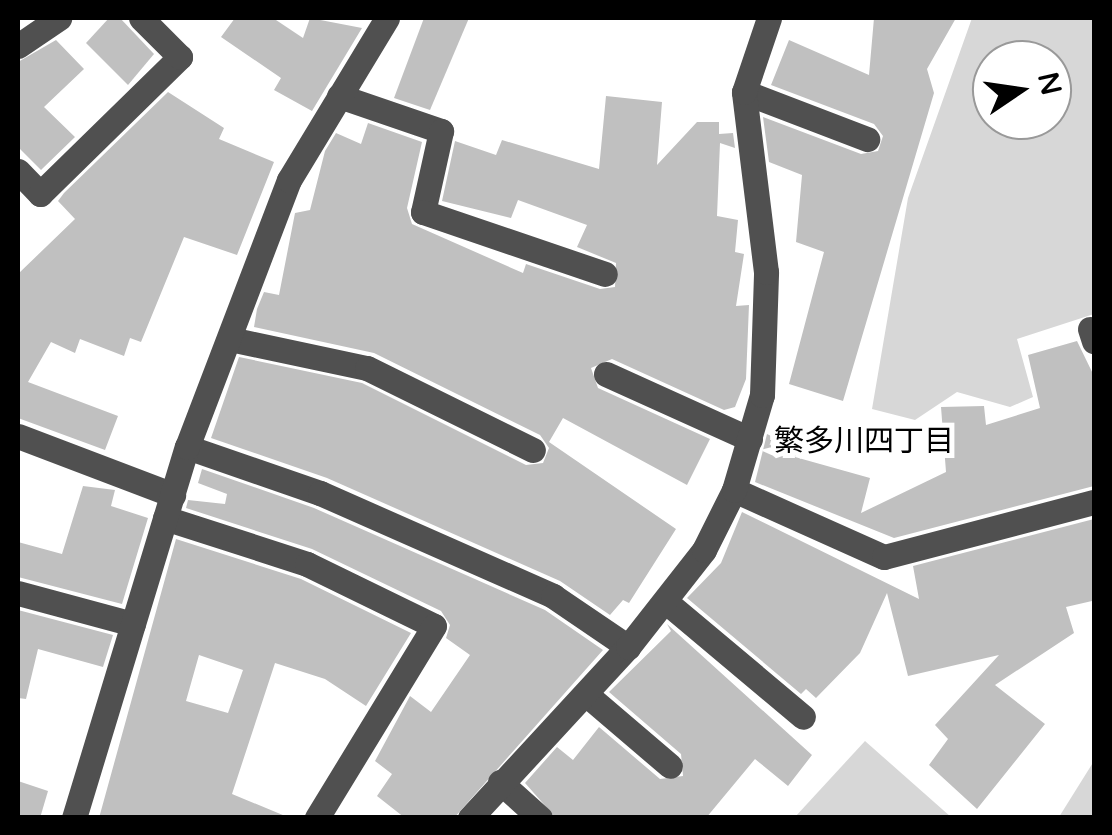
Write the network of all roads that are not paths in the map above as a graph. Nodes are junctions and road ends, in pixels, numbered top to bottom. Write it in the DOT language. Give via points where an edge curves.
graph roads {
  1 [pos="60,18"];
  2 [pos="141,18"];
  3 [pos="387,18"];
  4 [pos="770,18"];
  5 [pos="18,46"];
  6 [pos="744,92"];
  7 [pos="339,96"];
  8 [pos="867,139"];
  9 [pos="18,172"];
  10 [pos="605,274"];
  11 [pos="230,339"];
  12 [pos="606,374"];
  13 [pos="18,436"];
  14 [pos="750,439"];
  15 [pos="187,447"];
  16 [pos="533,450"];
  17 [pos="734,490"];
  18 [pos="1094,502"];
  19 [pos="169,507"];
  20 [pos="18,593"];
  21 [pos="665,601"];
  22 [pos="133,624"];
  23 [pos="628,648"];
  24 [pos="587,695"];
  25 [pos="804,717"];
  26 [pos="670,766"];
  27 [pos="500,782"];
  28 [pos="74,818"];
  29 [pos="318,818"];
  30 [pos="470,818"];
  31 [pos="540,818"];
  1 -- 5 [label="street"];
  2 -- 9 [label="street" via="180,57 40,194"];
  3 -- 7 [label="street"];
  4 -- 6 [label="street"];
  6 -- 8 [label="street"];
  6 -- 14 [label="street" via="766,272 762,395"];
  7 -- 10 [label="street" via="440,132 424,212"];
  7 -- 11 [label="street" via="289,180"];
  11 -- 15 [label="street"];
  11 -- 16 [label="street" via="367,368"];
  12 -- 14 [label="street"];
  13 -- 19 [label="street"];
  14 -- 17 [label="street"];
  15 -- 19 [label="street"];
  15 -- 23 [label="street" via="320,493 553,596"];
  17 -- 18 [label="street" via="884,557"];
  17 -- 21 [label="street" via="704,550"];
  19 -- 22 [label="street"];
  19 -- 29 [label="street" via="434,626"];
  20 -- 22 [label="street"];
  21 -- 23 [label="street"];
  21 -- 25 [label="street"];
  22 -- 28 [label="street"];
  23 -- 24 [label="street"];
  24 -- 26 [label="street"];
  24 -- 27 [label="street"];
  27 -- 30 [label="street"];
  27 -- 31 [label="street"];
}
